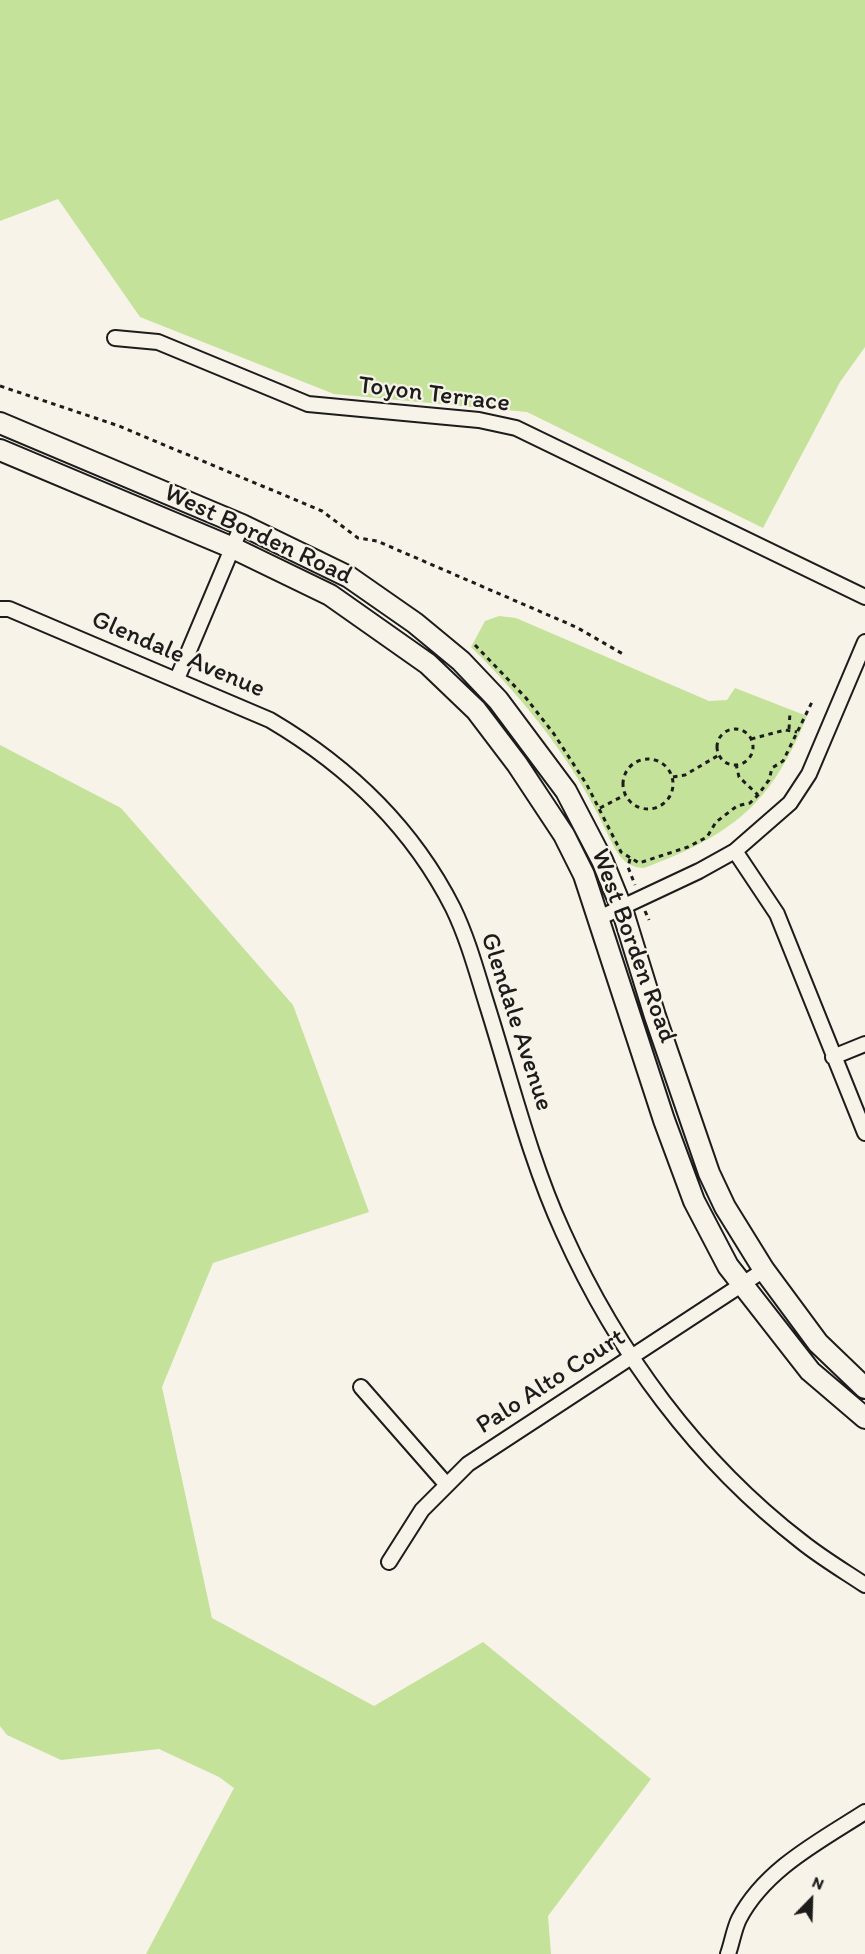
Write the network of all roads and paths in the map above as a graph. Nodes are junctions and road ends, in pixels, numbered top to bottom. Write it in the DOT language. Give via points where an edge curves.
graph roads {
  1 [pos="115,338"];
  2 [pos="0,386"];
  3 [pos="0,423"];
  4 [pos="0,450"];
  5 [pos="242,525"];
  6 [pos="233,548"];
  7 [pos="865,597"];
  8 [pos="0,609"];
  9 [pos="865,642"];
  10 [pos="475,645"];
  11 [pos="623,654"];
  12 [pos="177,679"];
  13 [pos="812,702"];
  14 [pos="790,712"];
  15 [pos="789,729"];
  16 [pos="797,732"];
  17 [pos="751,739"];
  18 [pos="720,755"];
  19 [pos="736,764"];
  20 [pos="673,777"];
  21 [pos="625,795"];
  22 [pos="758,795"];
  23 [pos="600,808"];
  24 [pos="735,850"];
  25 [pos="622,909"];
  26 [pos="599,918"];
  27 [pos="865,1044"];
  28 [pos="833,1058"];
  29 [pos="865,1133"];
  30 [pos="764,1270"];
  31 [pos="742,1285"];
  32 [pos="631,1359"];
  33 [pos="361,1388"];
  34 [pos="865,1388"];
  35 [pos="865,1418"];
  36 [pos="446,1484"];
  37 [pos="389,1562"];
  38 [pos="865,1585"];
  39 [pos="865,1812"];
  40 [pos="728,1954"];
  1 -- 7 [label="street, Toyon Terrace" via="158,342 308,404 480,420 516,428"];
  2 -- 11 [label="path" via="119,426 322,511 358,538 377,541 576,627"];
  3 -- 5 [label="main road, West Borden Road"];
  4 -- 6 [label="main road, West Borden Road"];
  5 -- 6 [label="street"];
  5 -- 25 [label="main road, West Borden Road" via="373,591 461,661 498,700 566,792 598,851"];
  6 -- 12 [label="street"];
  6 -- 26 [label="main road, West Borden Road" via="330,595 428,664 476,710 564,835"];
  8 -- 12 [label="street, Glendale Avenue" via="9,609"];
  9 -- 24 [label="street" via="808,774 790,803"];
  10 -- 23 [label="path" via="526,698"];
  12 -- 32 [label="street, Glendale Avenue" via="270,720 328,758 362,785 398,824 427,864 453,909 471,954 538,1169 562,1232"];
  13 -- 16 [label="path"];
  14 -- 15 [label="path"];
  15 -- 16 [label="path"];
  15 -- 17 [label="path"];
  16 -- 22 [label="path"];
  17 -- 18 [label="path" via="741,730 727,731 719,739"];
  17 -- 19 [label="path" via="751,755"];
  18 -- 19 [label="path" via="726,762"];
  18 -- 20 [label="path" via="685,775"];
  19 -- 22 [label="path" via="739,777"];
  20 -- 21 [label="path" via="671,796 658,807 639,807"];
  20 -- 21 [label="path" via="660,762 639,760 624,777"];
  21 -- 23 [label="path"];
  22 -- 23 [label="path" via="716,822 708,837 643,863 621,852"];
  24 -- 25 [label="street"];
  24 -- 28 [label="street" via="777,914"];
  25 -- 26 [label="street"];
  25 -- 30 [label="main road, West Borden Road" via="709,1173"];
  26 -- 31 [label="main road, West Borden Road" via="694,1201"];
  27 -- 28 [label="street"];
  28 -- 29 [label="street"];
  30 -- 31 [label="street, Palo Alto Court"];
  30 -- 34 [label="main road, West Borden Road" via="818,1343"];
  31 -- 32 [label="street, Palo Alto Court"];
  31 -- 35 [label="main road, West Borden Road" via="810,1371"];
  32 -- 36 [label="street, Palo Alto Court" via="468,1464"];
  32 -- 38 [label="street, Glendale Avenue" via="714,1463 802,1542"];
  33 -- 36 [label="street"];
  36 -- 37 [label="street, Palo Alto Court" via="422,1510"];
  39 -- 40 [label="street" via="789,1862 760,1888 739,1919"];
}
